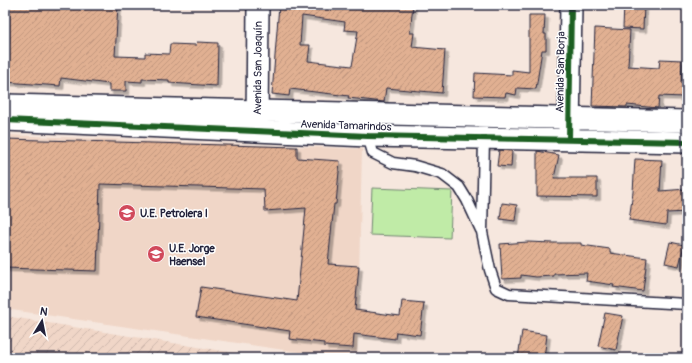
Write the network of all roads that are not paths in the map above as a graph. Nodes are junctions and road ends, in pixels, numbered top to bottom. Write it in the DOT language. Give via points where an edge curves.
graph roads {
  1 [pos="258,5"];
  2 [pos="571,5"];
  3 [pos="5,105"];
  4 [pos="569,118"];
  5 [pos="5,120"];
  6 [pos="257,121"];
  7 [pos="687,121"];
  8 [pos="368,136"];
  9 [pos="484,139"];
  10 [pos="569,139"];
  11 [pos="687,142"];
  12 [pos="482,232"];
  13 [pos="687,304"];
  1 -- 6 [label="street, Avenida San Joaquín"];
  2 -- 4 [label="street, Avenida San Borja"];
  3 -- 6 [label="street, Avenida Tamarindos"];
  4 -- 6 [label="street, Avenida Tamarindos"];
  4 -- 7 [label="street, Avenida Tamarindos"];
  4 -- 10 [label="street, Avenida San Borja"];
  5 -- 6 [label="street, Avenida Tamarindos"];
  6 -- 8 [label="street, Avenida Tamarindos"];
  8 -- 9 [label="street, Avenida Tamarindos"];
  8 -- 12 [label="lane" via="373,153 392,163 415,166 442,174 459,187"];
  9 -- 10 [label="street, Avenida Tamarindos"];
  9 -- 12 [label="lane"];
  10 -- 11 [label="street, Avenida Tamarindos"];
  12 -- 13 [label="lane" via="496,288 509,294"];
}
